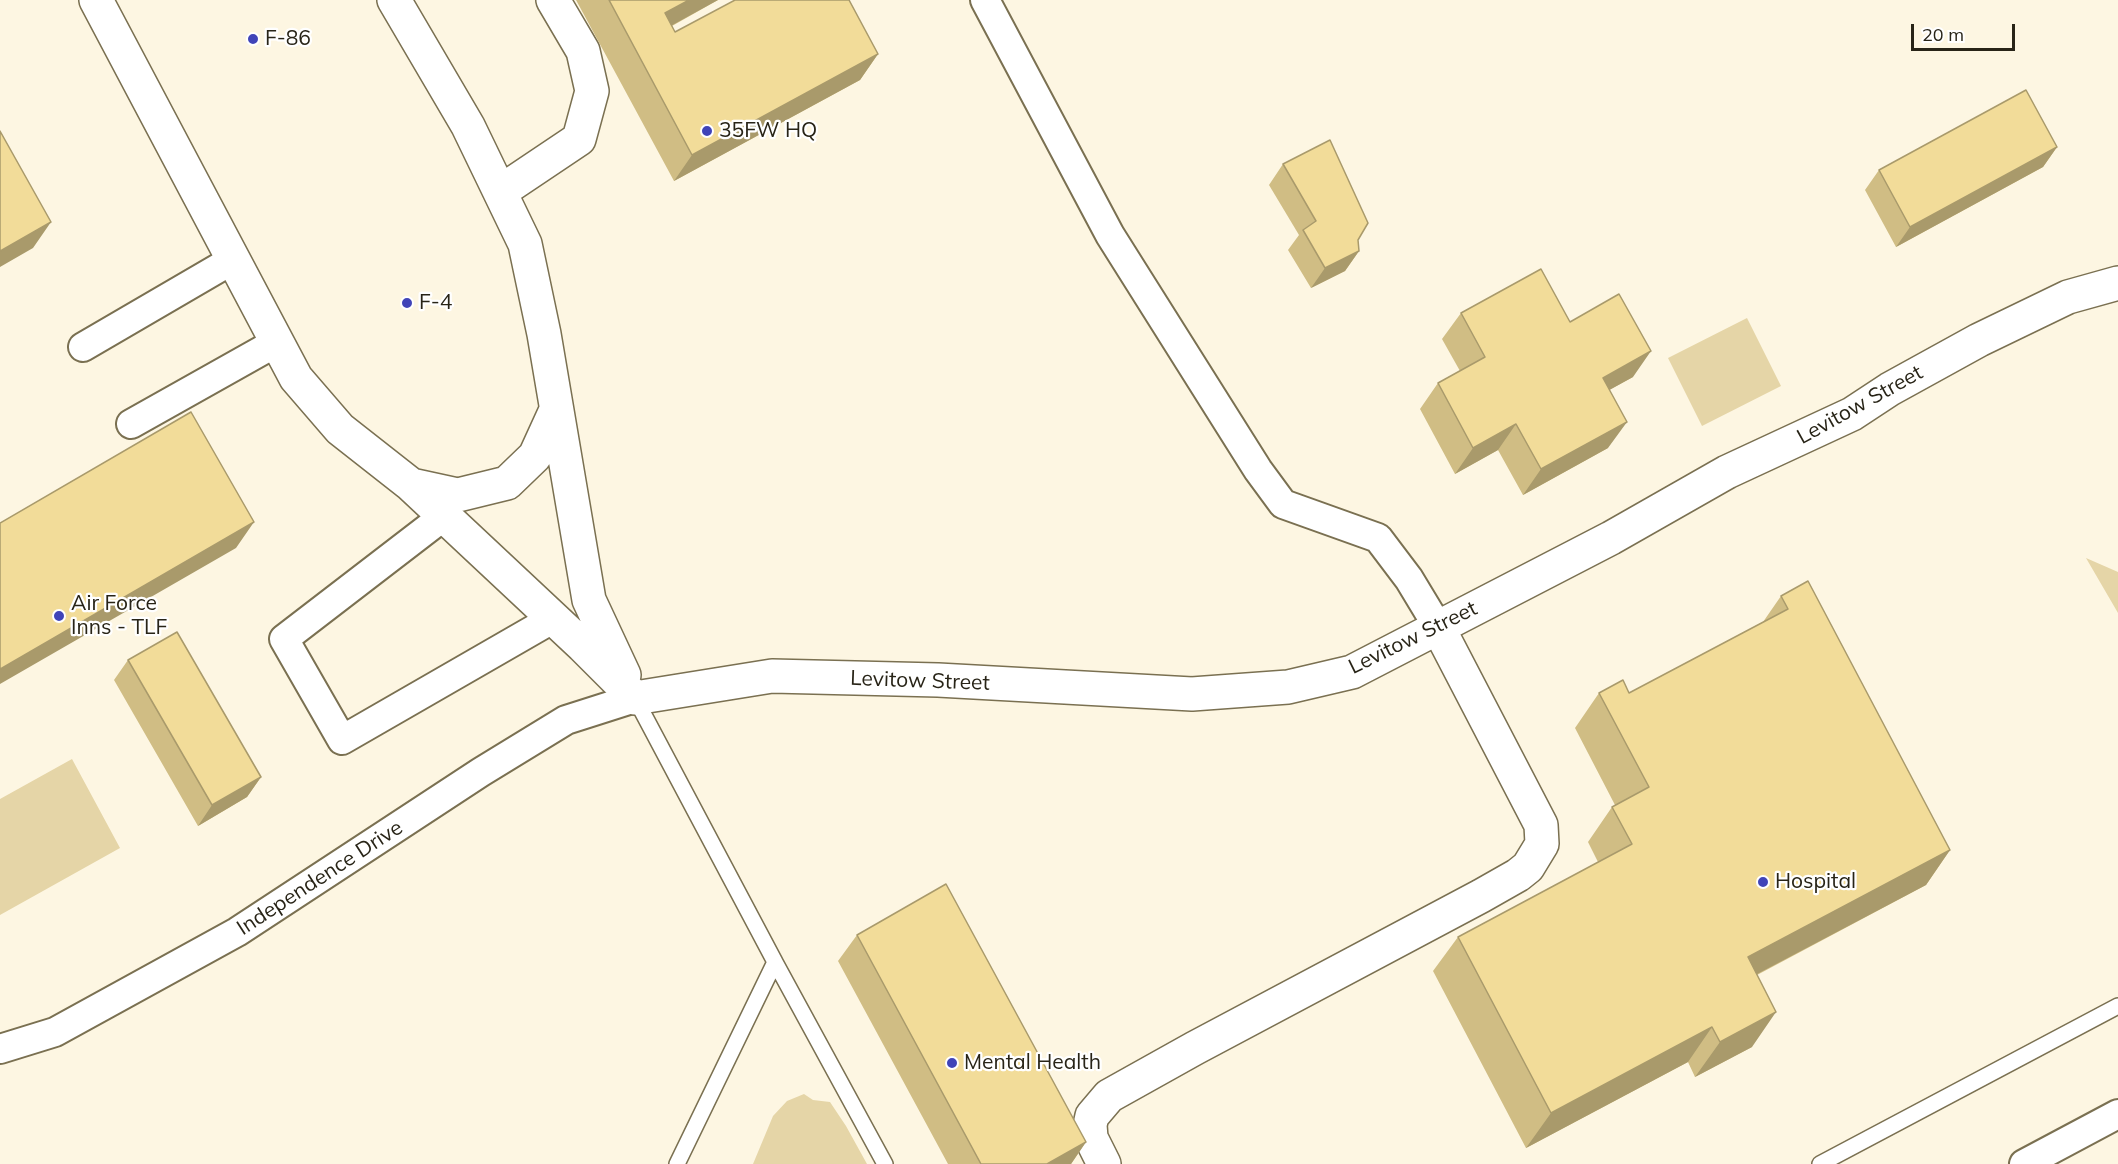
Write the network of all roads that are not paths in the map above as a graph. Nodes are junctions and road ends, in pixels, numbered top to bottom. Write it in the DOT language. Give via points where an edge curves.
graph roads {
  1 [pos="96,0"];
  2 [pos="394,0"];
  3 [pos="553,0"];
  4 [pos="985,0"];
  5 [pos="500,192"];
  6 [pos="234,260"];
  7 [pos="2118,283"];
  8 [pos="277,342"];
  9 [pos="83,348"];
  10 [pos="556,410"];
  11 [pos="131,424"];
  12 [pos="410,484"];
  13 [pos="444,516"];
  14 [pos="554,618"];
  15 [pos="1438,627"];
  16 [pos="635,698"];
  17 [pos="775,962"];
  18 [pos="2118,1006"];
  19 [pos="0,1049"];
  20 [pos="2118,1114"];
  21 [pos="677,1164"];
  22 [pos="885,1164"];
  23 [pos="1104,1164"];
  24 [pos="1820,1164"];
  25 [pos="2024,1164"];
  1 -- 6 [label="street"];
  2 -- 5 [label="street" via="468,126"];
  3 -- 5 [label="street" via="583,51 591,91 579,139"];
  4 -- 15 [label="street" via="1110,235 1258,470 1283,504 1378,538"];
  5 -- 10 [label="street" via="525,244"];
  6 -- 8 [label="street"];
  6 -- 9 [label="street"];
  7 -- 15 [label="street, Levitow Street" via="2068,297 1979,339 1890,388 1852,414 1727,472 1611,538"];
  8 -- 11 [label="street"];
  8 -- 12 [label="street" via="297,378 340,429"];
  10 -- 12 [label="street" via="535,456 507,483 458,495"];
  10 -- 16 [label="street" via="589,600"];
  12 -- 13 [label="street"];
  13 -- 14 [label="street"];
  13 -- 14 [label="street" via="284,639 342,740"];
  14 -- 16 [label="street"];
  15 -- 16 [label="street, Levitow Street" via="1352,672 1288,687 1192,694 938,680 772,676"];
  15 -- 23 [label="street" via="1541,825 1542,843 1528,867 1109,1096 1092,1116 1090,1125 1091,1138"];
  16 -- 17 [label="lane"];
  16 -- 19 [label="street, Independence Drive" via="566,720 237,932 55,1032"];
  17 -- 21 [label="lane"];
  17 -- 22 [label="lane"];
  18 -- 24 [label="lane"];
  20 -- 25 [label="street"];
}
